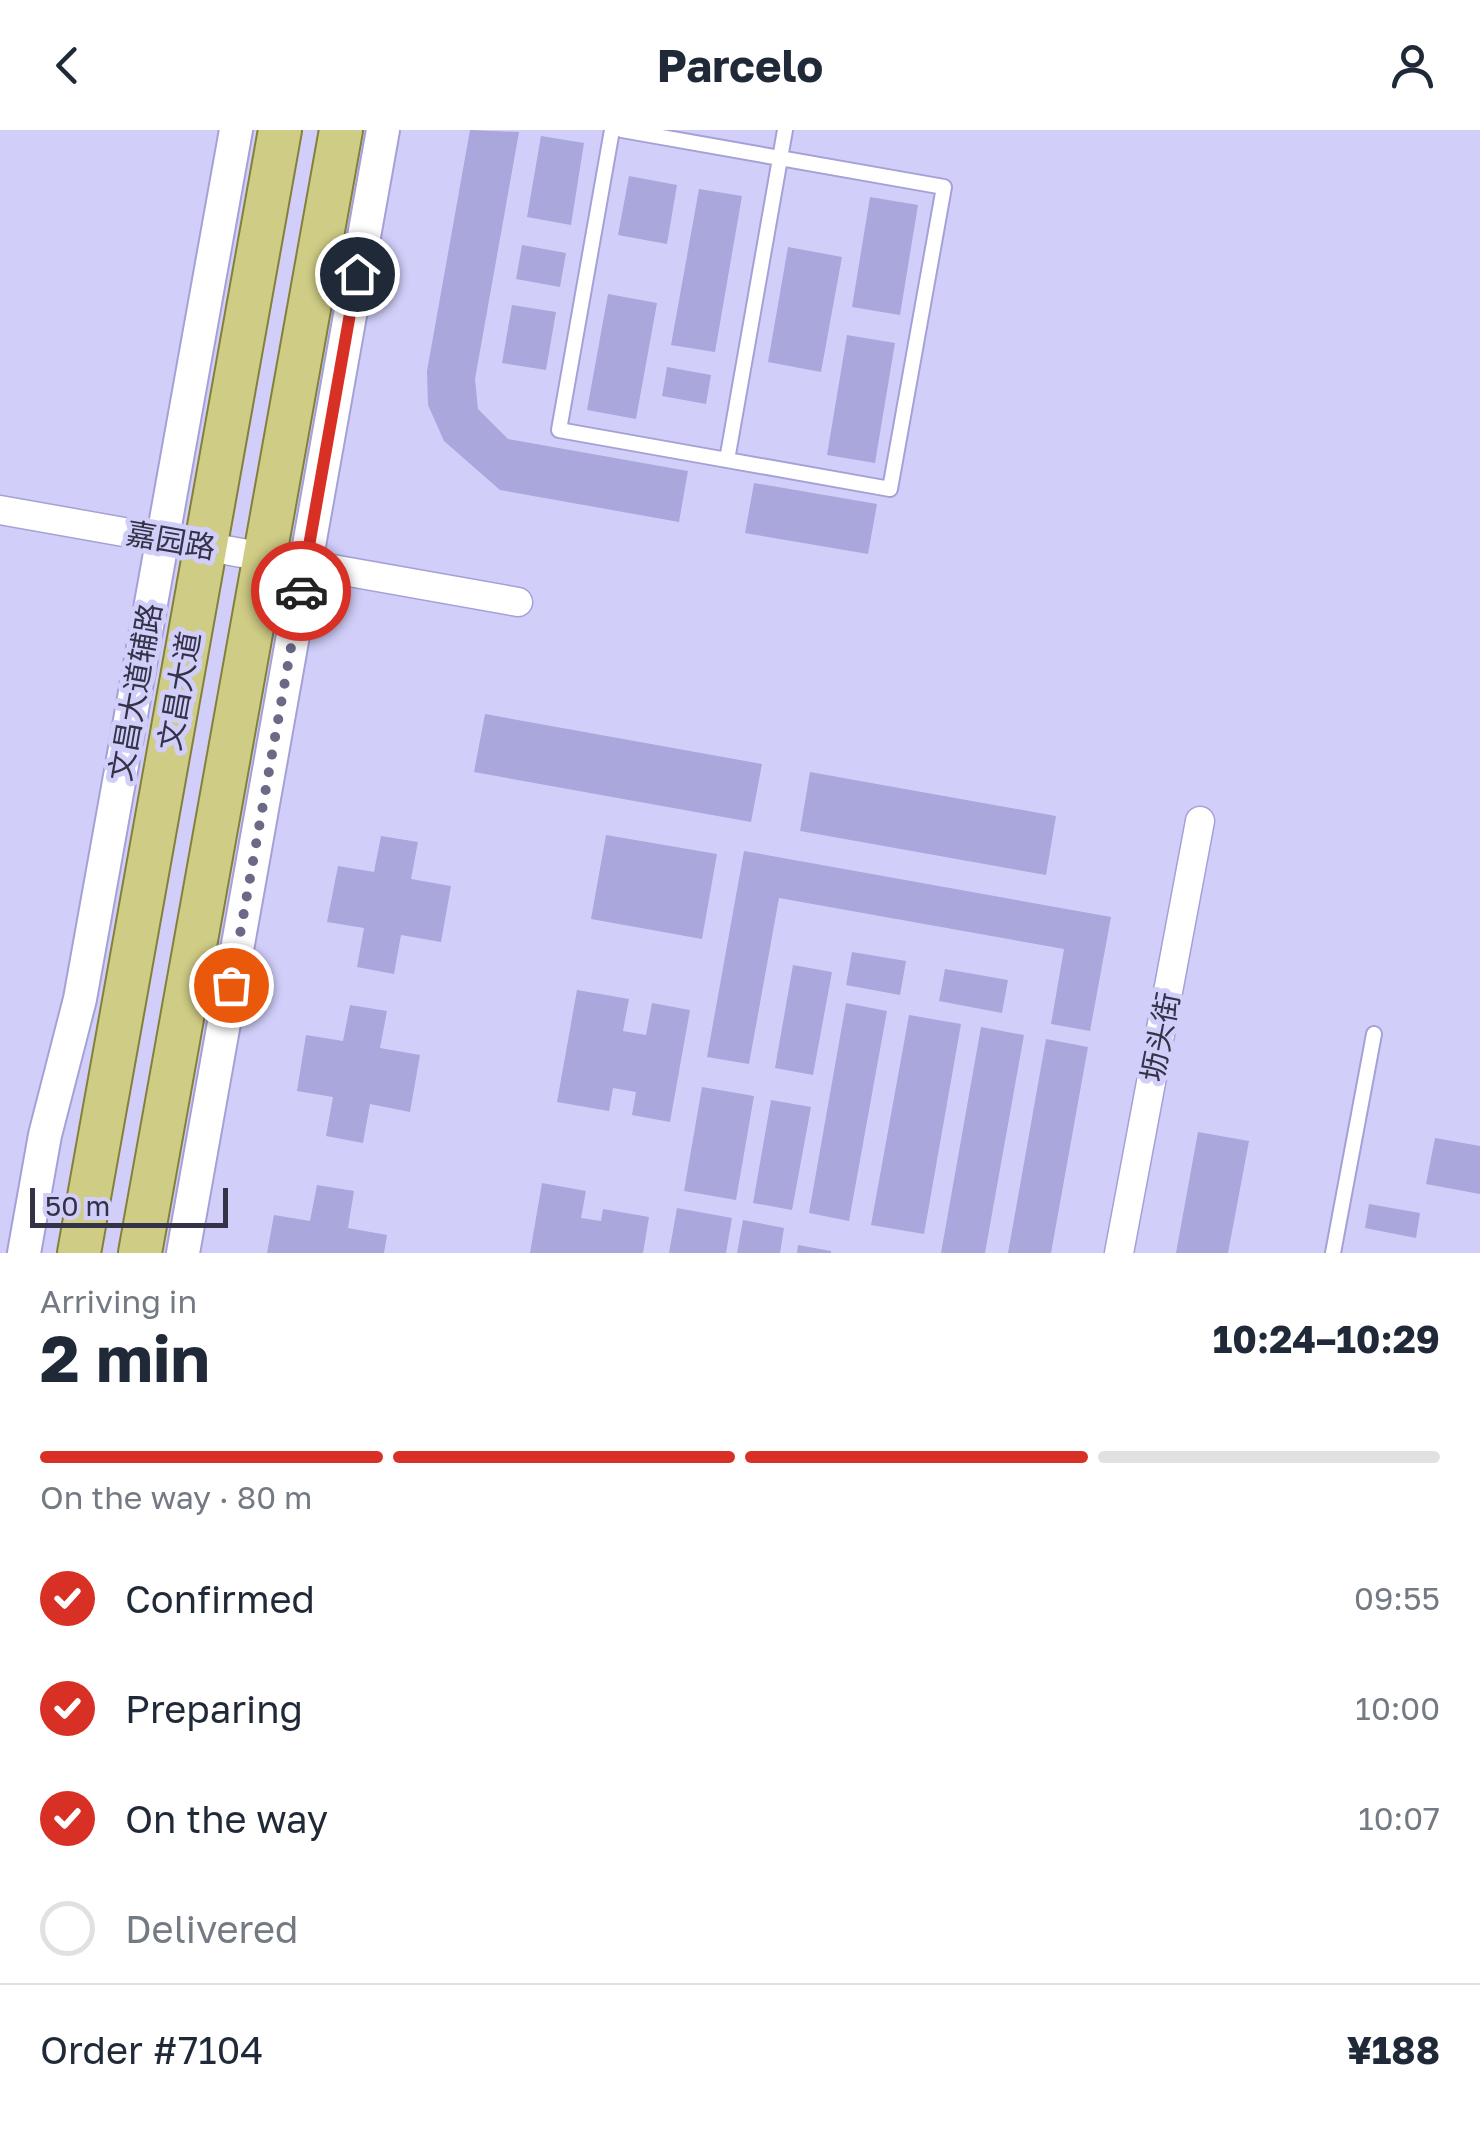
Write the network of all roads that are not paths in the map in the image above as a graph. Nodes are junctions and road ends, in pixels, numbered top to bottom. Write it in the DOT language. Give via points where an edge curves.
graph roads {
  1 [pos="236,130"];
  2 [pos="280,130"];
  3 [pos="341,130"];
  4 [pos="383,130"];
  5 [pos="612,130"];
  6 [pos="622,130"];
  7 [pos="785,130"];
  8 [pos="780,158"];
  9 [pos="726,460"];
  10 [pos="0,510"];
  11 [pos="162,538"];
  12 [pos="205,546"];
  13 [pos="285,560"];
  14 [pos="518,602"];
  15 [pos="1200,820"];
  16 [pos="1374,1034"];
  17 [pos="1125,1252"];
  18 [pos="24,1253"];
  19 [pos="78,1253"];
  20 [pos="140,1253"];
  21 [pos="183,1253"];
  22 [pos="1334,1253"];
  1 -- 11 [label="street, 文昌大道辅路"];
  2 -- 12 [label="main road, 文昌大道"];
  3 -- 13 [label="main road, 文昌大道"];
  4 -- 13 [label="street"];
  5 -- 9 [label="lane" via="559,430"];
  6 -- 8 [label="lane"];
  7 -- 8 [label="lane"];
  8 -- 9 [label="lane"];
  8 -- 9 [label="lane" via="944,187 894,470 890,489"];
  10 -- 11 [label="street, 嘉园路"];
  11 -- 12 [label="street, 嘉园路"];
  11 -- 18 [label="street, 文昌大道辅路" via="80,999"];
  12 -- 13 [label="street, 嘉园路"];
  12 -- 19 [label="main road, 文昌大道"];
  13 -- 14 [label="street, 嘉园路"];
  13 -- 20 [label="main road, 文昌大道"];
  13 -- 21 [label="street"];
  15 -- 17 [label="street, 坜头街"];
  16 -- 22 [label="lane"];
}
